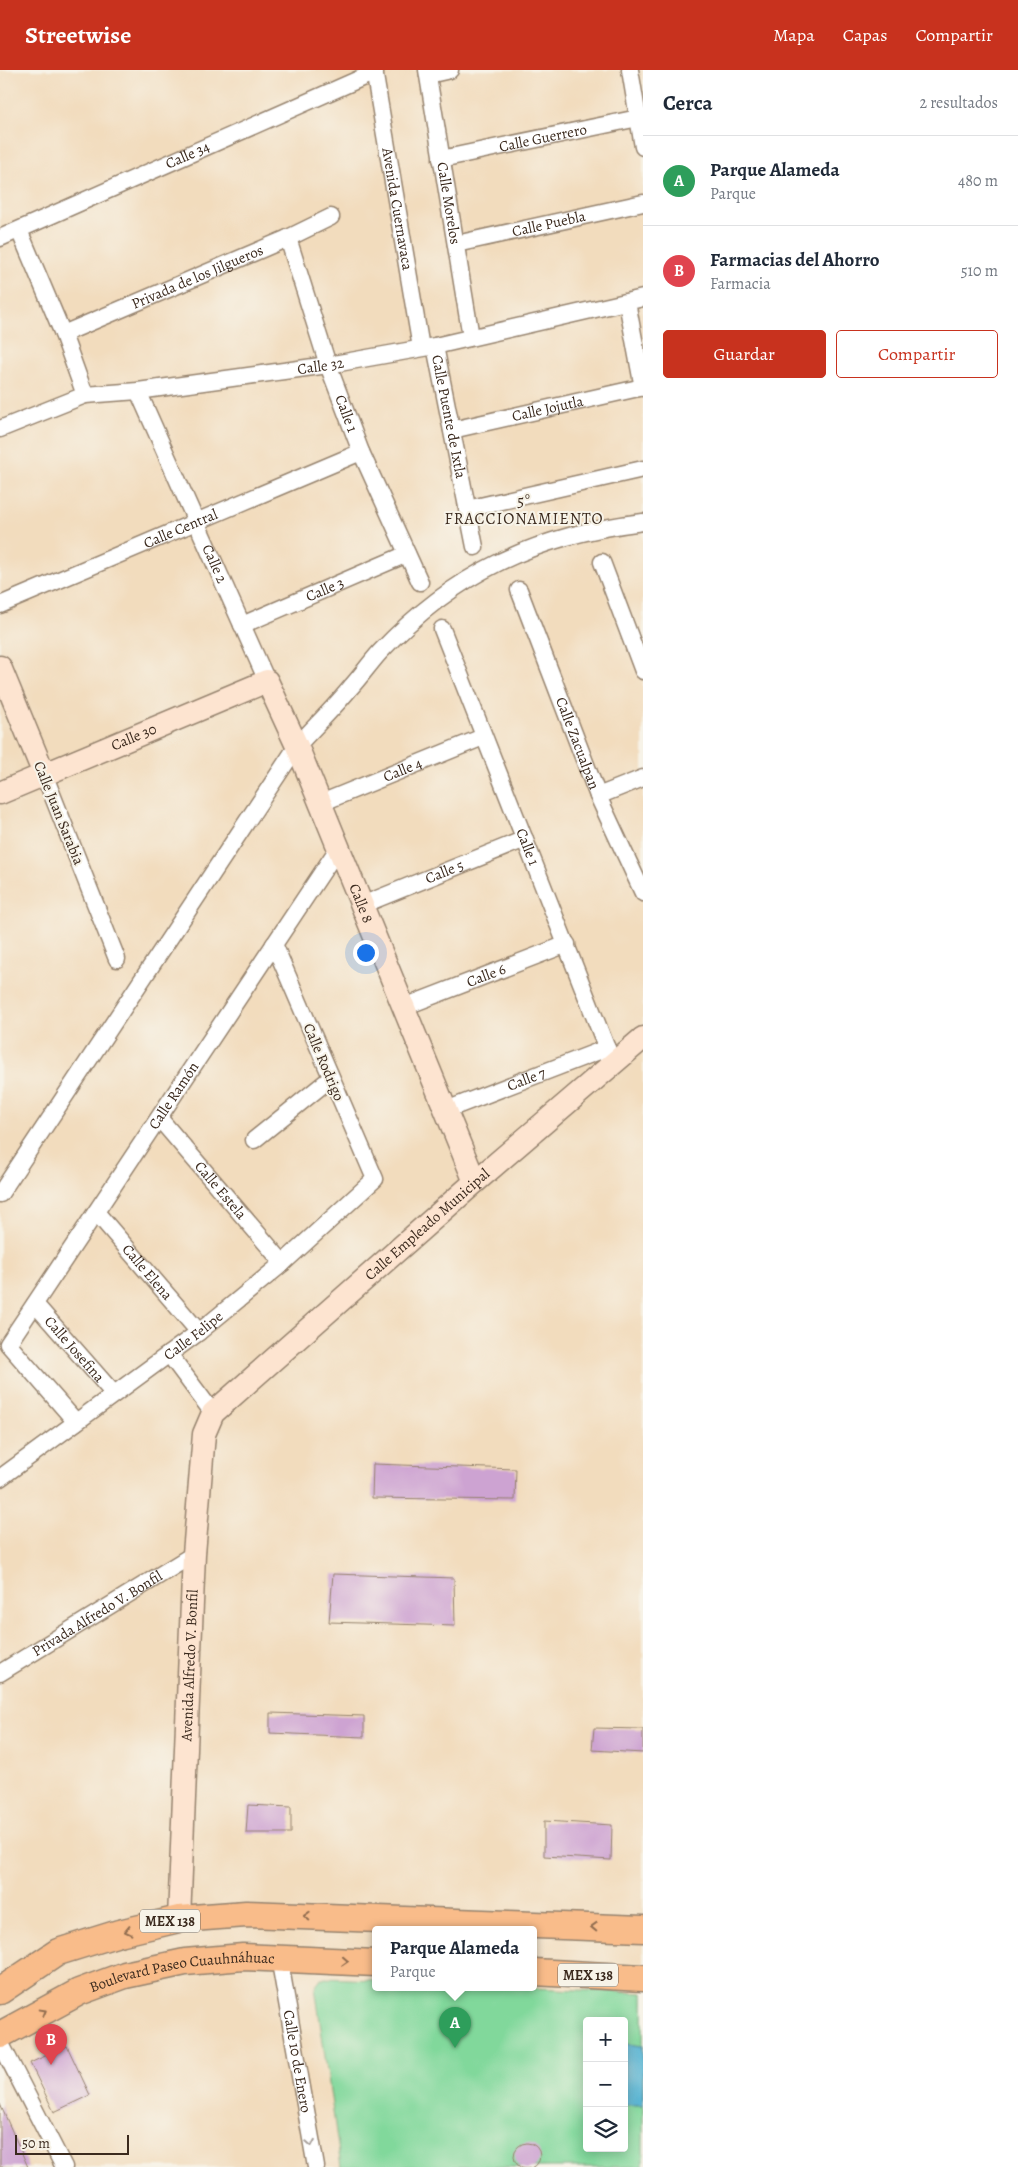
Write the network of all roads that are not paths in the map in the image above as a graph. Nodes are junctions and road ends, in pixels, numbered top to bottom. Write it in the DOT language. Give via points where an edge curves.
graph roads {
  1 [pos="450,70"];
  2 [pos="630,70"];
  3 [pos="375,71"];
  4 [pos="427,72"];
  5 [pos="640,117"];
  6 [pos="643,147"];
  7 [pos="441,159"];
  8 [pos="643,203"];
  9 [pos="331,217"];
  10 [pos="19,230"];
  11 [pos="0,238"];
  12 [pos="288,238"];
  13 [pos="456,244"];
  14 [pos="643,298"];
  15 [pos="626,302"];
  16 [pos="63,334"];
  17 [pos="471,337"];
  18 [pos="428,347"];
  19 [pos="328,365"];
  20 [pos="643,387"];
  21 [pos="138,391"];
  22 [pos="86,395"];
  23 [pos="0,429"];
  24 [pos="452,430"];
  25 [pos="360,452"];
  26 [pos="643,469"];
  27 [pos="467,508"];
  28 [pos="196,522"];
  29 [pos="643,522"];
  30 [pos="475,547"];
  31 [pos="407,554"];
  32 [pos="602,562"];
  33 [pos="420,582"];
  34 [pos="519,590"];
  35 [pos="0,606"];
  36 [pos="242,624"];
  37 [pos="442,629"];
  38 [pos="0,667"];
  39 [pos="643,671"];
  40 [pos="267,681"];
  41 [pos="483,736"];
  42 [pos="297,746"];
  43 [pos="44,774"];
  44 [pos="643,778"];
  45 [pos="0,793"];
  46 [pos="598,796"];
  47 [pos="321,803"];
  48 [pos="526,839"];
  49 [pos="338,847"];
  50 [pos="643,893"];
  51 [pos="362,905"];
  52 [pos="274,944"];
  53 [pos="567,944"];
  54 [pos="117,959"];
  55 [pos="404,1008"];
  56 [pos="643,1038"];
  57 [pos="610,1056"];
  58 [pos="331,1078"];
  59 [pos="446,1110"];
  60 [pos="159,1118"];
  61 [pos="254,1140"];
  62 [pos="375,1179"];
  63 [pos="475,1182"];
  64 [pos="0,1194"];
  65 [pos="96,1212"];
  66 [pos="283,1264"];
  67 [pos="35,1304"];
  68 [pos="199,1332"];
  69 [pos="169,1354"];
  70 [pos="114,1394"];
  71 [pos="213,1413"];
  72 [pos="76,1422"];
  73 [pos="0,1478"];
  74 [pos="194,1554"];
  75 [pos="0,1673"];
  76 [pos="179,1919"];
  77 [pos="469,1926"];
  78 [pos="537,1927"];
  79 [pos="643,1929"];
  80 [pos="58,1952"];
  81 [pos="279,1957"];
  82 [pos="372,1963"];
  83 [pos="537,1972"];
  84 [pos="643,1978"];
  85 [pos="0,1982"];
  86 [pos="0,1990"];
  87 [pos="0,2035"];
  88 [pos="0,2042"];
  89 [pos="64,2167"];
  90 [pos="316,2167"];
  1 -- 4 [label="street"];
  2 -- 5 [label="street"];
  3 -- 10 [label="street, Calle 34"];
  3 -- 18 [label="street, Avenida Cuernavaca"];
  4 -- 7 [label="street, Calle Morelos"];
  5 -- 6 [label="street"];
  5 -- 7 [label="street, Calle Guerrero"];
  7 -- 13 [label="street, Calle Morelos"];
  8 -- 13 [label="street, Calle Puebla"];
  9 -- 12 [label="street, Privada de los Jilgueros"];
  10 -- 11 [label="street, Calle 34"];
  10 -- 16 [label="street"];
  12 -- 16 [label="street, Privada de los Jilgueros"];
  12 -- 19 [label="street, Calle 1"];
  13 -- 17 [label="street, Calle Morelos"];
  14 -- 15 [label="street, Calle 32"];
  15 -- 17 [label="street, Calle 32"];
  15 -- 20 [label="street"];
  16 -- 22 [label="street"];
  17 -- 18 [label="street, Calle 32"];
  18 -- 19 [label="street, Calle 32"];
  18 -- 24 [label="street, Calle Puente de Ixtla"];
  19 -- 21 [label="street, Calle 32"];
  19 -- 25 [label="street, Calle 1"];
  20 -- 24 [label="street, Calle Jojutla"];
  21 -- 22 [label="street, Calle 32"];
  21 -- 28 [label="street, Calle 2"];
  22 -- 23 [label="street, Calle 32"];
  24 -- 27 [label="street, Calle Puente de Ixtla"];
  25 -- 28 [label="street, Calle Central"];
  25 -- 31 [label="street, Calle 1"];
  26 -- 27 [label="street"];
  27 -- 30 [label="street, Calle Puente de Ixtla"];
  28 -- 35 [label="street, Calle Central"];
  28 -- 36 [label="street, Calle 2"];
  29 -- 42 [label="street" via="595,529 505,558 462,582 431,604 380,652"];
  31 -- 33 [label="street, Calle 1"];
  31 -- 36 [label="street, Calle 3"];
  32 -- 39 [label="street"];
  34 -- 46 [label="street, Calle Zacualpan"];
  36 -- 40 [label="street, Calle 2"];
  37 -- 41 [label="street, Calle 1"];
  38 -- 43 [label="street, Calle Juan Sarabia"];
  40 -- 42 [label="street, Calle 8"];
  40 -- 43 [label="street, Calle 30"];
  41 -- 47 [label="street, Calle 4"];
  41 -- 48 [label="street, Calle 1"];
  42 -- 47 [label="street, Calle 8"];
  42 -- 64 [label="street"];
  43 -- 45 [label="street, Calle 30"];
  43 -- 54 [label="street, Calle Juan Sarabia"];
  44 -- 46 [label="street"];
  46 -- 50 [label="street, Calle Zacualpan"];
  47 -- 49 [label="street, Calle 8"];
  48 -- 51 [label="street, Calle 5"];
  48 -- 53 [label="street, Calle 1"];
  49 -- 51 [label="street, Calle 8"];
  49 -- 52 [label="street, Calle Ramón"];
  51 -- 55 [label="street, Calle 8"];
  52 -- 58 [label="street, Calle Rodrigo"];
  52 -- 60 [label="street, Calle Ramón"];
  53 -- 55 [label="street, Calle 6"];
  53 -- 57 [label="street, Calle 1"];
  55 -- 59 [label="street, Calle 8"];
  56 -- 57 [label="street, Calle Empleado Municipal"];
  57 -- 59 [label="street, Calle 7"];
  57 -- 63 [label="street, Calle Empleado Municipal"];
  58 -- 61 [label="street"];
  58 -- 62 [label="street, Calle Rodrigo"];
  59 -- 63 [label="street, Calle 8"];
  60 -- 65 [label="street, Calle Ramón"];
  60 -- 66 [label="street, Calle Estela"];
  62 -- 66 [label="street, Calle Felipe"];
  63 -- 71 [label="street, Calle Empleado Municipal"];
  65 -- 67 [label="street, Calle Ramón"];
  65 -- 68 [label="street, Calle Elena"];
  66 -- 68 [label="street, Calle Felipe"];
  67 -- 70 [label="street, Calle Josefina"];
  67 -- 72 [label="street, Calle Ramón" via="8,1344"];
  68 -- 69 [label="street, Calle Felipe"];
  69 -- 70 [label="street, Calle Felipe"];
  69 -- 71 [label="street"];
  70 -- 72 [label="street, Calle Felipe"];
  71 -- 74 [label="street, Avenida Alfredo V. Bonfil" via="204,1434"];
  72 -- 73 [label="street, Calle Felipe"];
  74 -- 75 [label="street, Privada Alfredo V. Bonfil"];
  74 -- 76 [label="street, Avenida Alfredo V. Bonfil"];
  77 -- 76 [label="main road, MEX 138, one-way" via="246,1914"];
  76 -- 80 [label="main road, MEX 138, one-way"];
  79 -- 78 [label="main road, MEX 138, one-way"];
  80 -- 85 [label="street, MEX 138"];
  80 -- 86 [label="main road, MEX 138"];
  81 -- 82 [label="main road, Boulevard Paseo Cuauhnáhuac, one-way"];
  87 -- 81 [label="main road, Boulevard Paseo Cuauhnáhuac, one-way" via="79,1992 125,1975 185,1962"];
  81 -- 90 [label="street, Calle 10 de Enero, one-way"];
  83 -- 84 [label="main road, MEX 138"];
  88 -- 89 [label="street"];
}
